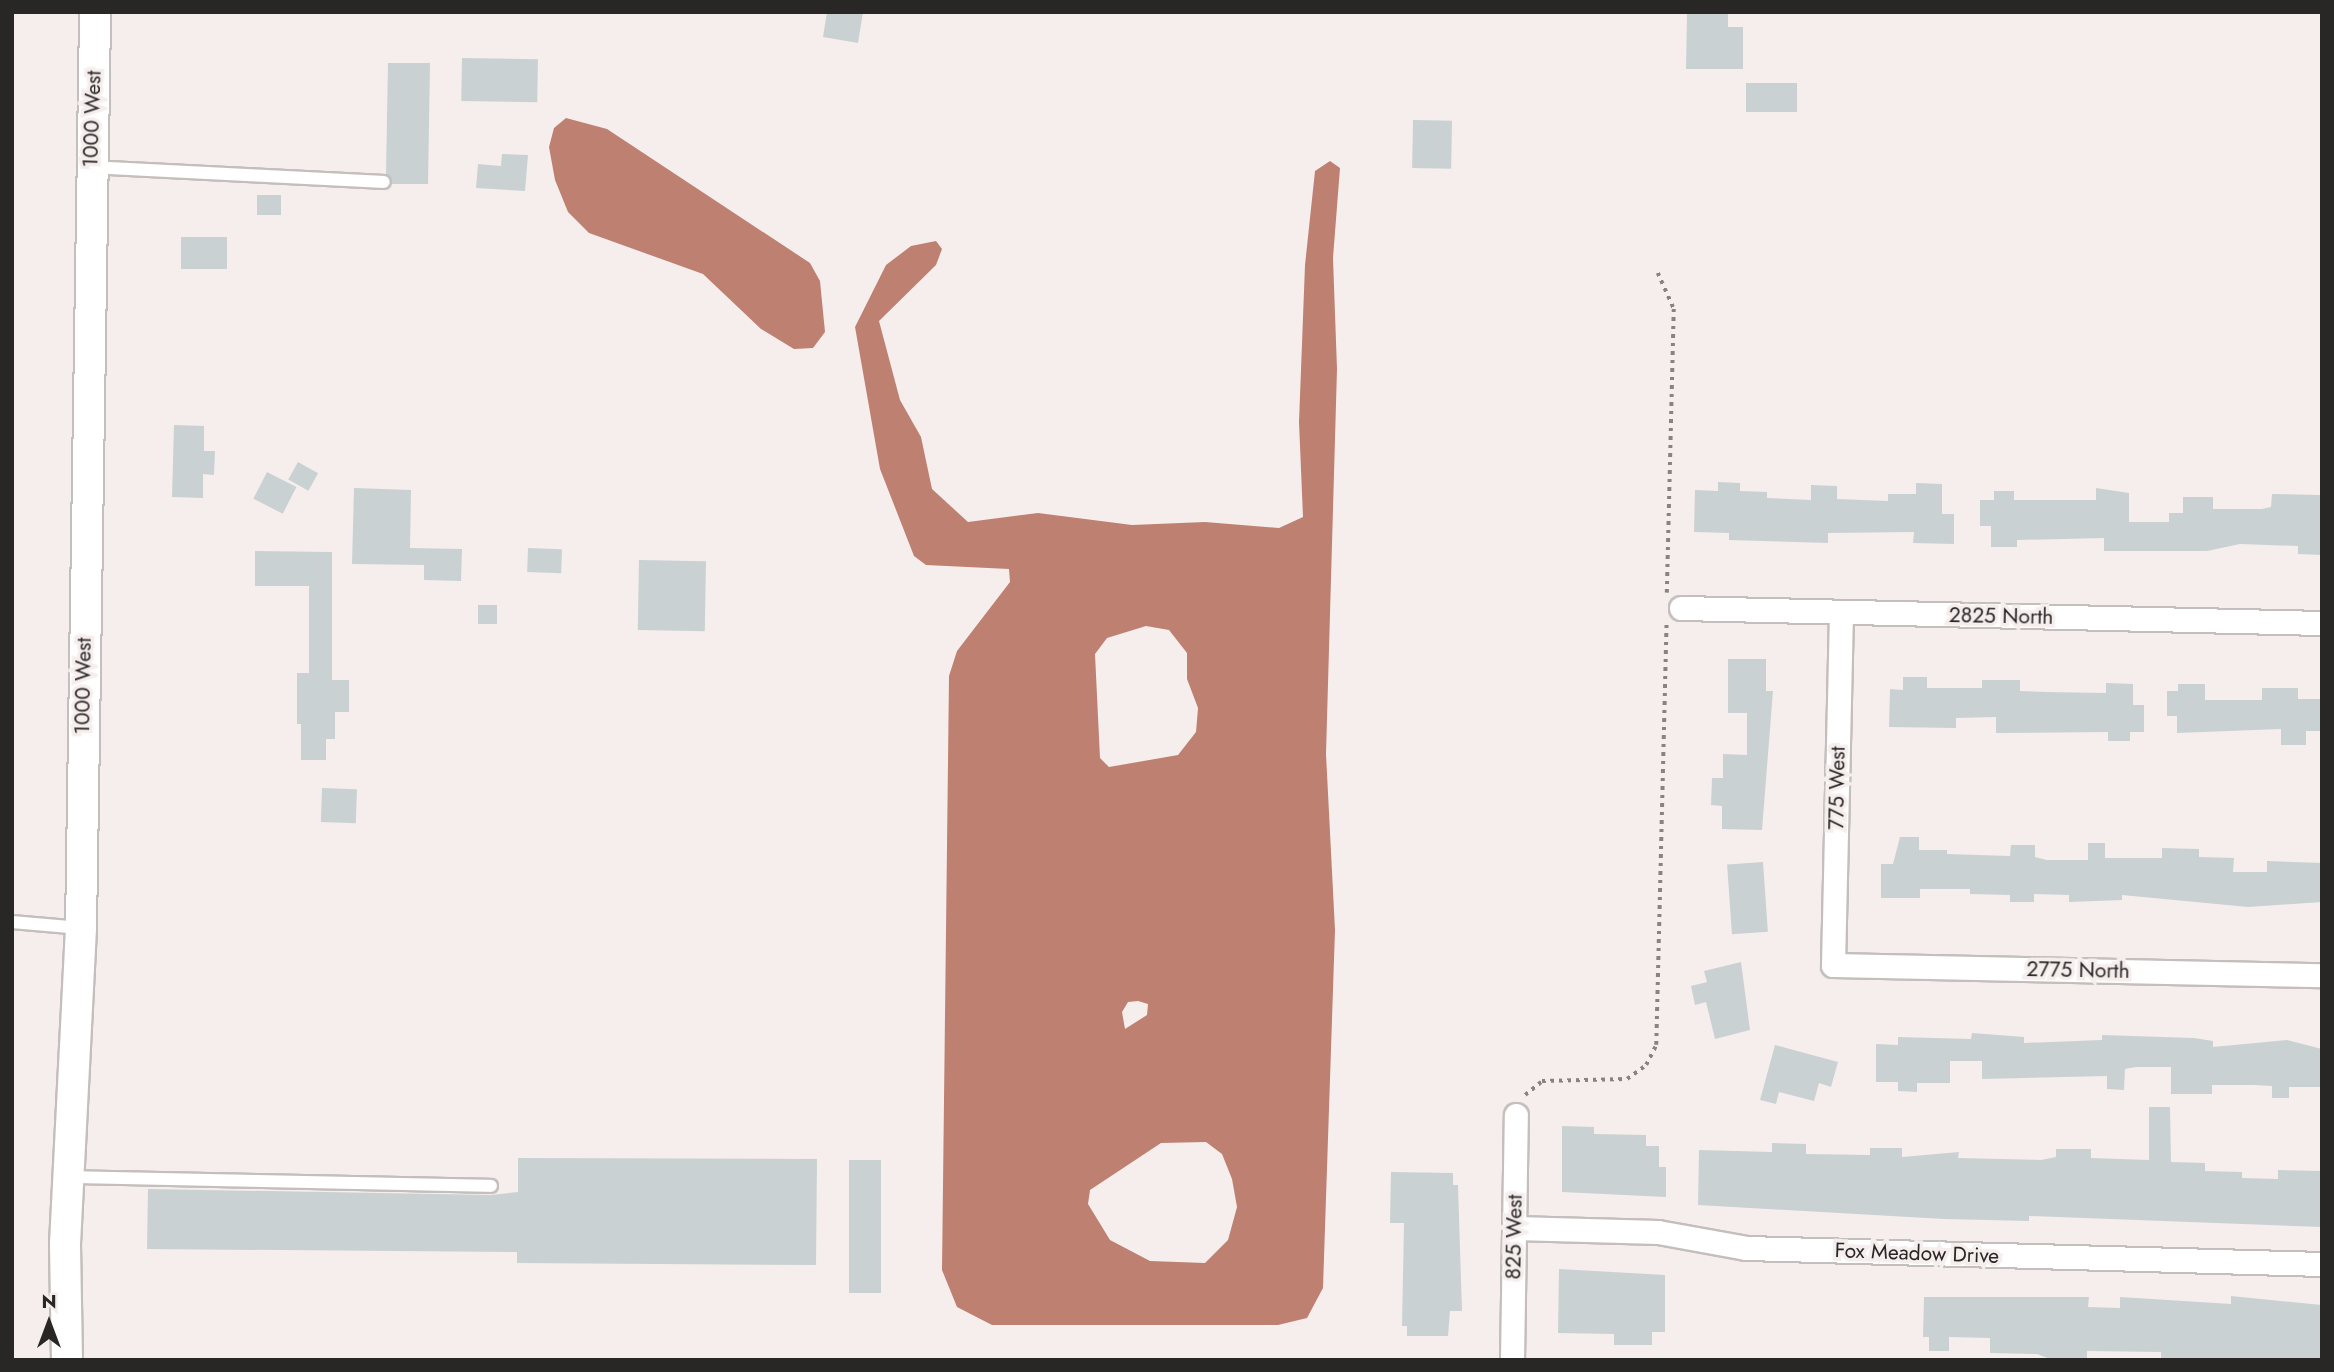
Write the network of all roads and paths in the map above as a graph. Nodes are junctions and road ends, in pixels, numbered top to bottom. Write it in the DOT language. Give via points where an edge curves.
graph roads {
  1 [pos="94,12"];
  2 [pos="90,167"];
  3 [pos="384,182"];
  4 [pos="1658,273"];
  5 [pos="1672,604"];
  6 [pos="1841,612"];
  7 [pos="2322,623"];
  8 [pos="12,922"];
  9 [pos="81,928"];
  10 [pos="1833,965"];
  11 [pos="2322,975"];
  12 [pos="1516,1115"];
  13 [pos="69,1177"];
  14 [pos="491,1186"];
  15 [pos="1515,1228"];
  16 [pos="2322,1264"];
  17 [pos="67,1360"];
  18 [pos="1512,1360"];
  1 -- 2 [label="street, 1000 West"];
  2 -- 3 [label="lane"];
  2 -- 9 [label="street, 1000 West"];
  4 -- 5 [label="path" via="1674,309"];
  5 -- 6 [label="street, 2825 North"];
  5 -- 12 [label="path" via="1656,1045 1646,1065 1628,1079 1542,1081 1521,1098"];
  6 -- 7 [label="street, 2825 North"];
  6 -- 10 [label="street, 775 West"];
  8 -- 9 [label="lane"];
  9 -- 13 [label="street, 1000 West"];
  10 -- 11 [label="street, 2775 North"];
  12 -- 15 [label="street, 825 West"];
  13 -- 14 [label="lane"];
  13 -- 17 [label="street, 1000 West"];
  15 -- 16 [label="street, Fox Meadow Drive" via="1658,1232 1746,1248"];
  15 -- 18 [label="street, 825 West"];
}
